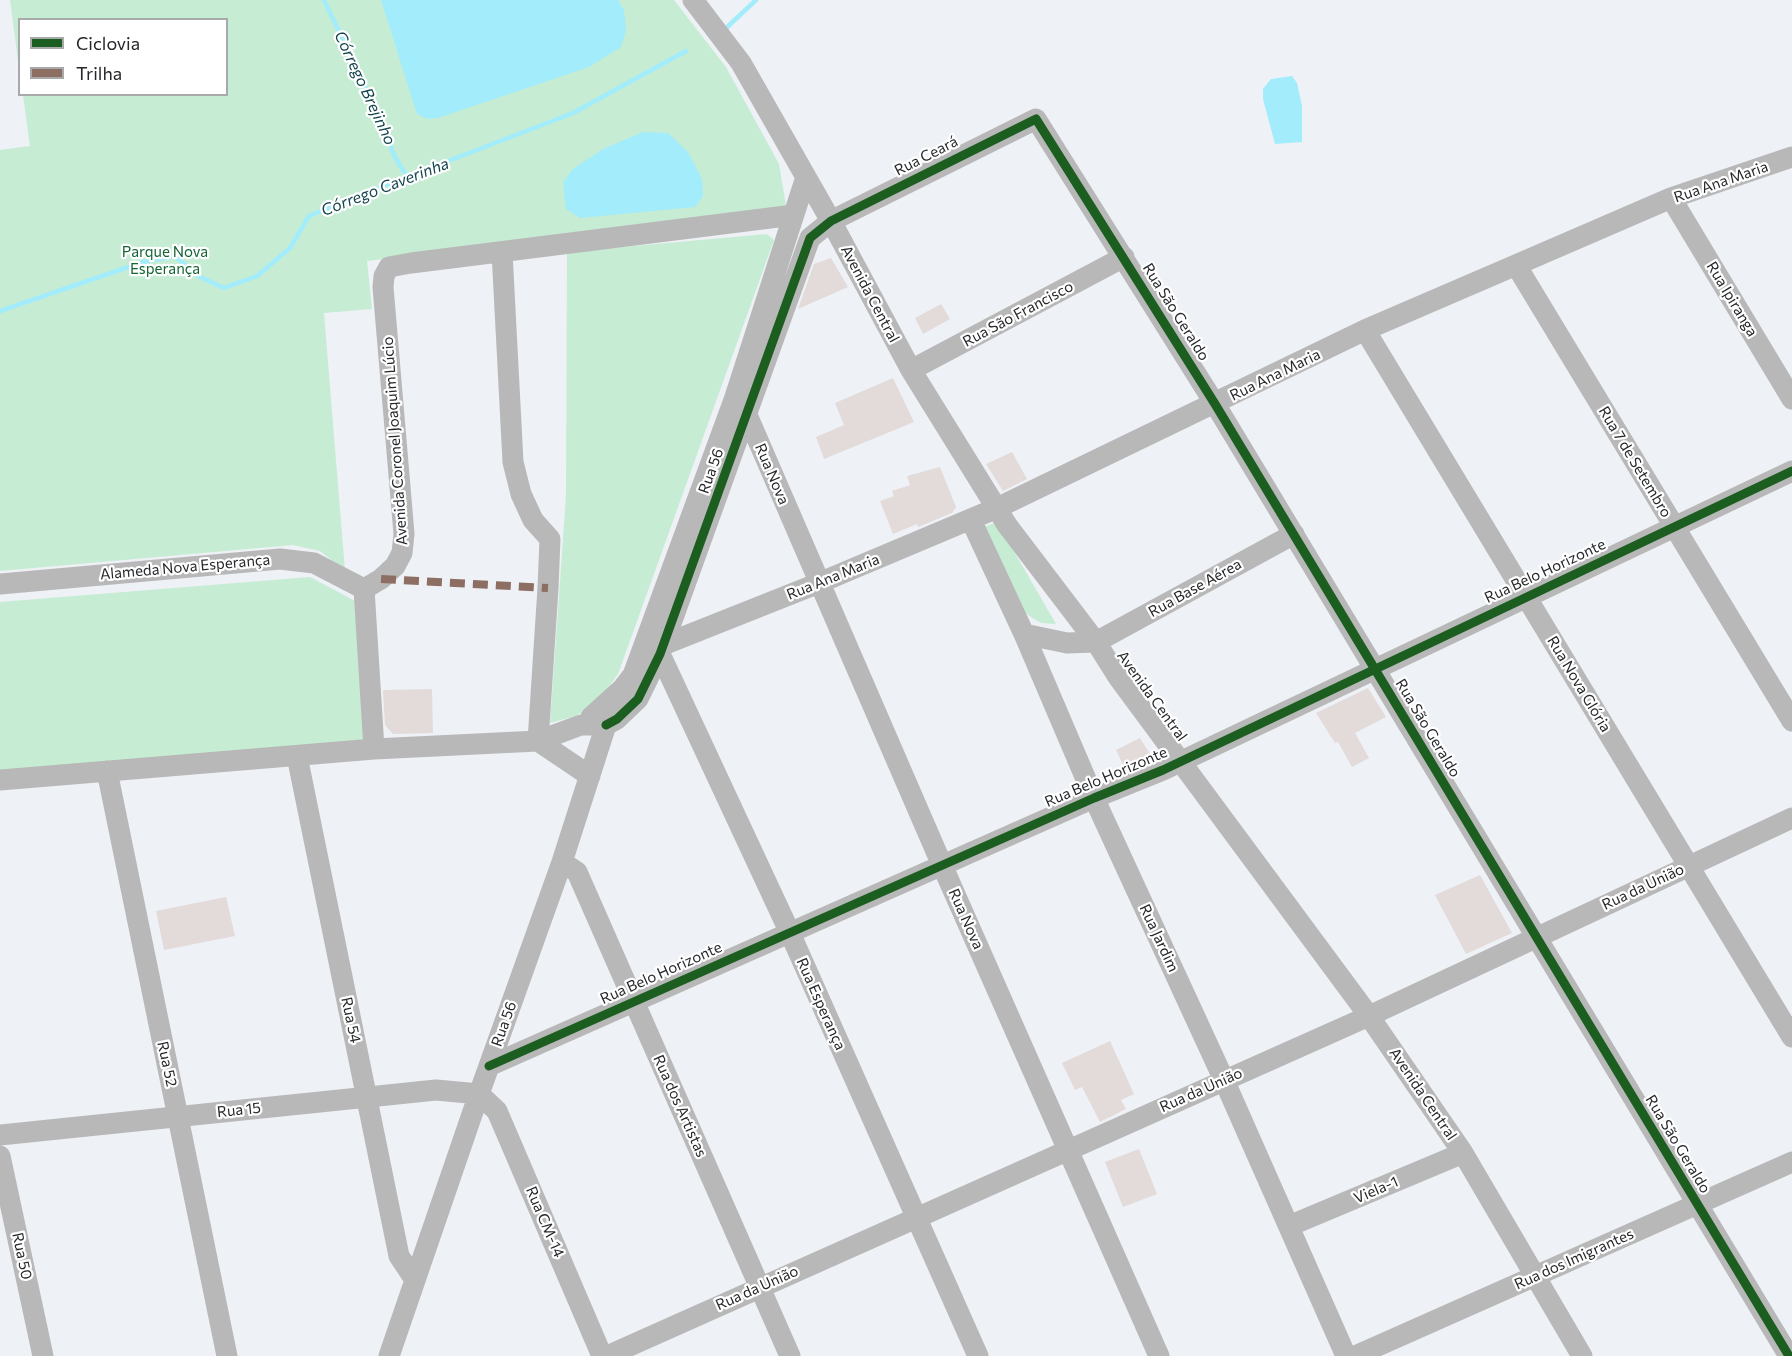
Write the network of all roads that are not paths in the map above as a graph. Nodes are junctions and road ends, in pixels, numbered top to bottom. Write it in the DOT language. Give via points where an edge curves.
graph roads {
  1 [pos="698,6"];
  2 [pos="1036,118"];
  3 [pos="1792,158"];
  4 [pos="806,177"];
  5 [pos="1671,198"];
  6 [pos="794,215"];
  7 [pos="831,221"];
  8 [pos="502,252"];
  9 [pos="1124,257"];
  10 [pos="1516,265"];
  11 [pos="1365,330"];
  12 [pos="911,370"];
  13 [pos="1792,399"];
  14 [pos="1215,404"];
  15 [pos="747,416"];
  16 [pos="1792,471"];
  17 [pos="997,508"];
  18 [pos="971,520"];
  19 [pos="1675,527"];
  20 [pos="1294,534"];
  21 [pos="819,583"];
  22 [pos="0,584"];
  23 [pos="364,589"];
  24 [pos="1526,597"];
  25 [pos="1024,634"];
  26 [pos="1096,642"];
  27 [pos="661,650"];
  28 [pos="1374,668"];
  29 [pos="604,717"];
  30 [pos="1792,721"];
  31 [pos="538,741"];
  32 [pos="374,749"];
  33 [pos="297,756"];
  34 [pos="1181,762"];
  35 [pos="106,771"];
  36 [pos="590,776"];
  37 [pos="0,780"];
  38 [pos="1094,798"];
  39 [pos="1792,818"];
  40 [pos="562,862"];
  41 [pos="942,865"];
  42 [pos="1689,866"];
  43 [pos="790,933"];
  44 [pos="1536,937"];
  45 [pos="634,1002"];
  46 [pos="1369,1016"];
  47 [pos="1792,1037"];
  48 [pos="489,1066"];
  49 [pos="1224,1080"];
  50 [pos="479,1094"];
  51 [pos="366,1097"];
  52 [pos="178,1116"];
  53 [pos="0,1135"];
  54 [pos="1068,1150"];
  55 [pos="1463,1153"];
  56 [pos="0,1156"];
  57 [pos="1792,1162"];
  58 [pos="1697,1204"];
  59 [pos="916,1217"];
  60 [pos="1289,1227"];
  61 [pos="1534,1276"];
  62 [pos="415,1280"];
  63 [pos="759,1287"];
  64 [pos="43,1356"];
  65 [pos="227,1356"];
  66 [pos="389,1356"];
  67 [pos="602,1356"];
  68 [pos="608,1356"];
  69 [pos="790,1356"];
  70 [pos="978,1356"];
  71 [pos="1159,1356"];
  72 [pos="1346,1356"];
  73 [pos="1355,1356"];
  74 [pos="1582,1356"];
  75 [pos="1789,1356"];
  1 -- 4 [label="street, Avenida Central" via="741,63"];
  2 -- 7 [label="street, Rua Ceará"];
  2 -- 9 [label="street, Rua São Geraldo"];
  3 -- 5 [label="street, Rua Ana Maria"];
  4 -- 6 [label="street, Rua 56"];
  4 -- 7 [label="street, Avenida Central"];
  5 -- 10 [label="street, Rua Ana Maria"];
  5 -- 13 [label="street, Rua Ipiranga"];
  6 -- 8 [label="street, Avenida Coronel Joaquim Lúcio"];
  6 -- 29 [label="street, Rua 56" via="735,397 633,675"];
  7 -- 12 [label="street, Avenida Central"];
  7 -- 15 [label="street, Rua 56" via="810,238"];
  8 -- 23 [label="street, Avenida Coronel Joaquim Lúcio" via="389,267 384,276 404,534 402,554 395,566"];
  8 -- 31 [label="street" via="513,462 533,520 550,539"];
  9 -- 12 [label="street, Rua São Francisco"];
  9 -- 14 [label="street, Rua São Geraldo"];
  10 -- 11 [label="street, Rua Ana Maria"];
  10 -- 19 [label="street, Rua 7 de Setembro"];
  11 -- 14 [label="street, Rua Ana Maria"];
  11 -- 24 [label="street, Rua Nova Glória"];
  12 -- 17 [label="street, Avenida Central"];
  14 -- 17 [label="street, Rua Ana Maria"];
  14 -- 20 [label="street, Rua São Geraldo"];
  15 -- 21 [label="street, Rua Nova"];
  15 -- 27 [label="street, Rua 56"];
  16 -- 19 [label="street, Rua Belo Horizonte"];
  17 -- 18 [label="street, Rua Ana Maria"];
  17 -- 26 [label="street, Avenida Central"];
  18 -- 21 [label="street, Rua Ana Maria"];
  18 -- 25 [label="street, Rua Jardim"];
  19 -- 24 [label="street, Rua Belo Horizonte"];
  19 -- 30 [label="street, Rua 7 de Setembro"];
  20 -- 26 [label="street, Rua Base Aérea"];
  20 -- 28 [label="street, Rua São Geraldo"];
  21 -- 27 [label="street, Rua Ana Maria"];
  21 -- 41 [label="street, Rua Nova"];
  22 -- 23 [label="street, Alameda Nova Esperança" via="280,559 314,563"];
  23 -- 32 [label="street"];
  24 -- 28 [label="street, Rua Belo Horizonte"];
  24 -- 42 [label="street, Rua Nova Glória"];
  25 -- 26 [label="street" via="1067,643"];
  25 -- 38 [label="street, Rua Jardim"];
  26 -- 34 [label="street, Avenida Central"];
  27 -- 29 [label="street, Rua 56" via="641,694 617,718"];
  27 -- 43 [label="street, Rua Esperança"];
  28 -- 34 [label="street, Rua Belo Horizonte"];
  28 -- 44 [label="street, Rua São Geraldo"];
  29 -- 31 [label="street"];
  29 -- 36 [label="street, Rua 56"];
  31 -- 32 [label="street"];
  31 -- 36 [label="street"];
  32 -- 33 [label="street"];
  33 -- 35 [label="street"];
  33 -- 51 [label="street, Rua 54"];
  34 -- 38 [label="street, Rua Belo Horizonte"];
  34 -- 46 [label="street, Avenida Central"];
  35 -- 37 [label="street"];
  35 -- 52 [label="street, Rua 52"];
  36 -- 40 [label="street, Rua 56"];
  38 -- 41 [label="street, Rua Belo Horizonte"];
  38 -- 49 [label="street, Rua Jardim"];
  39 -- 42 [label="street, Rua da União"];
  40 -- 45 [label="street, Rua dos Artistas" via="577,872"];
  40 -- 48 [label="street, Rua 56"];
  41 -- 43 [label="street, Rua Belo Horizonte"];
  41 -- 54 [label="street, Rua Nova"];
  42 -- 44 [label="street, Rua da União"];
  42 -- 47 [label="street, Rua Nova Glória"];
  43 -- 45 [label="street, Rua Belo Horizonte"];
  43 -- 59 [label="street, Rua Esperança"];
  44 -- 46 [label="street, Rua da União"];
  44 -- 58 [label="street, Rua São Geraldo"];
  45 -- 48 [label="street, Rua Belo Horizonte"];
  45 -- 63 [label="street, Rua dos Artistas"];
  46 -- 49 [label="street, Rua da União"];
  46 -- 55 [label="street, Avenida Central"];
  48 -- 50 [label="street, Rua 56"];
  49 -- 54 [label="street, Rua da União"];
  49 -- 60 [label="street, Rua Jardim"];
  50 -- 51 [label="street, Rua 15" via="436,1090"];
  50 -- 62 [label="street, Rua 56"];
  50 -- 67 [label="street, Rua CM-14" via="497,1110"];
  51 -- 52 [label="street, Rua 15"];
  51 -- 62 [label="street, Rua 54" via="399,1256"];
  52 -- 53 [label="street, Rua 15"];
  52 -- 65 [label="street, Rua 52"];
  54 -- 59 [label="street, Rua da União"];
  54 -- 71 [label="street, Rua Nova"];
  55 -- 60 [label="street, Viela-1"];
  55 -- 61 [label="street, Avenida Central"];
  56 -- 64 [label="street, Rua 50"];
  57 -- 58 [label="street, Rua dos Imigrantes"];
  58 -- 61 [label="street, Rua dos Imigrantes"];
  58 -- 75 [label="street, Rua São Geraldo"];
  59 -- 63 [label="street, Rua da União"];
  59 -- 70 [label="street, Rua Esperança"];
  60 -- 72 [label="street, Rua Jardim"];
  61 -- 73 [label="street, Rua dos Imigrantes"];
  61 -- 74 [label="street, Avenida Central"];
  62 -- 66 [label="street, Rua 56"];
  63 -- 68 [label="street, Rua da União"];
  63 -- 69 [label="street, Rua dos Artistas"];
}
